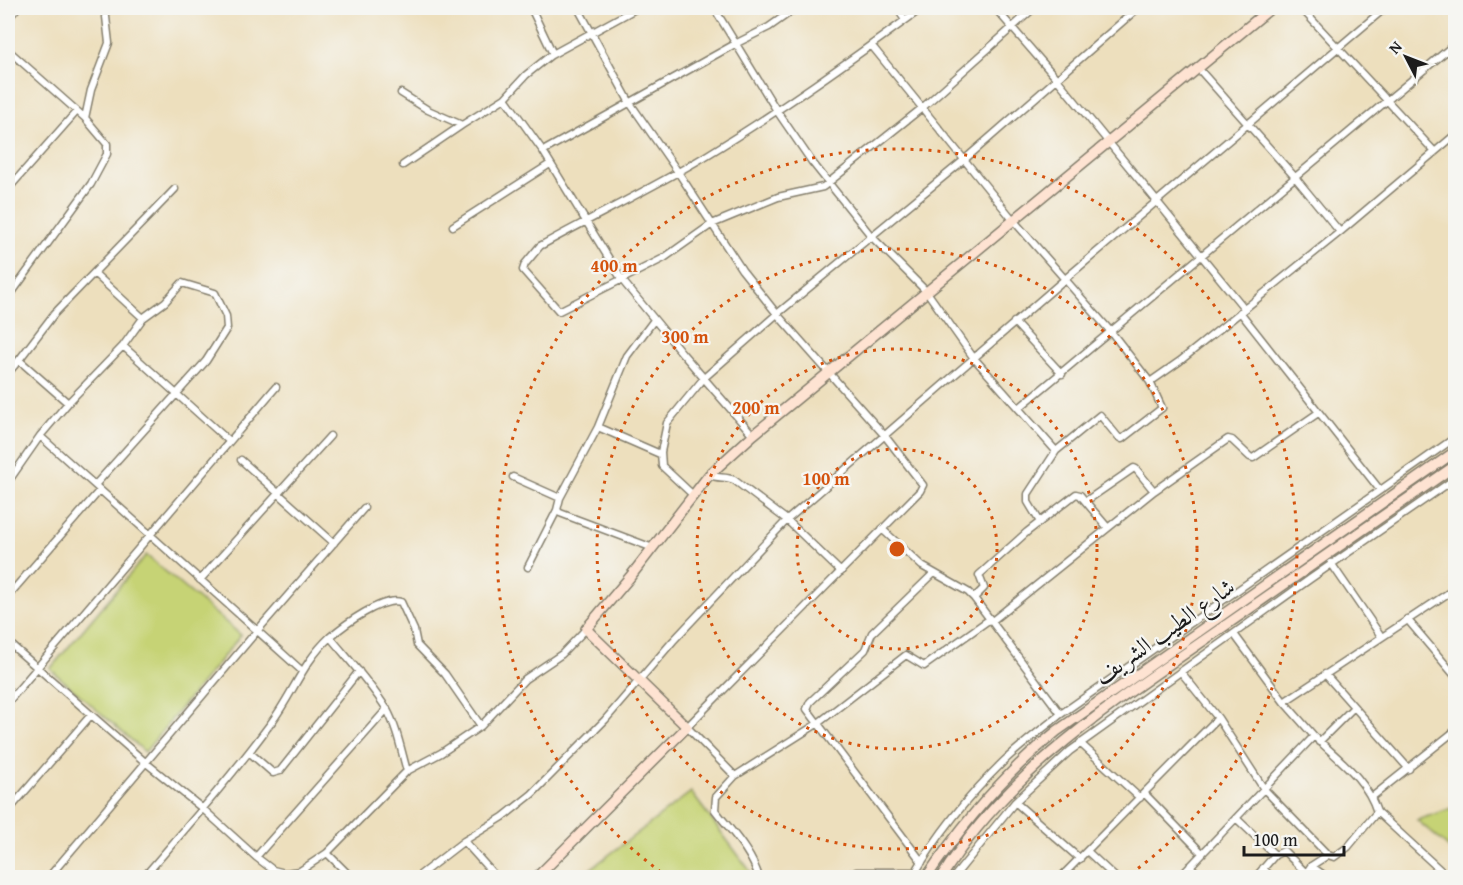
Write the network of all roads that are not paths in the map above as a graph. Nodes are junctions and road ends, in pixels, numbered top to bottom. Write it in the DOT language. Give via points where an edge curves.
graph roads {
  1 [pos="17,8"];
  2 [pos="105,8"];
  3 [pos="531,8"];
  4 [pos="578,8"];
  5 [pos="637,8"];
  6 [pos="714,8"];
  7 [pos="796,8"];
  8 [pos="897,8"];
  9 [pos="922,8"];
  10 [pos="995,8"];
  11 [pos="1034,8"];
  12 [pos="1138,8"];
  13 [pos="1271,8"];
  14 [pos="1301,8"];
  15 [pos="1385,8"];
  16 [pos="8,19"];
  17 [pos="905,20"];
  18 [pos="1011,27"];
  19 [pos="592,34"];
  20 [pos="1455,43"];
  21 [pos="735,44"];
  22 [pos="872,46"];
  23 [pos="1338,48"];
  24 [pos="8,50"];
  25 [pos="553,54"];
  26 [pos="1198,68"];
  27 [pos="1057,79"];
  28 [pos="401,93"];
  29 [pos="505,98"];
  30 [pos="1387,102"];
  31 [pos="630,103"];
  32 [pos="922,108"];
  33 [pos="77,111"];
  34 [pos="777,111"];
  35 [pos="86,118"];
  36 [pos="1248,123"];
  37 [pos="462,125"];
  38 [pos="1455,134"];
  39 [pos="1109,142"];
  40 [pos="543,151"];
  41 [pos="1434,151"];
  42 [pos="963,160"];
  43 [pos="550,164"];
  44 [pos="404,165"];
  45 [pos="678,171"];
  46 [pos="1294,177"];
  47 [pos="829,183"];
  48 [pos="8,189"];
  49 [pos="175,189"];
  50 [pos="1157,202"];
  51 [pos="1014,221"];
  52 [pos="585,222"];
  53 [pos="712,224"];
  54 [pos="453,226"];
  55 [pos="1340,232"];
  56 [pos="872,237"];
  57 [pos="1201,256"];
  58 [pos="94,273"];
  59 [pos="1065,279"];
  60 [pos="622,280"];
  61 [pos="927,292"];
  62 [pos="8,298"];
  63 [pos="1242,310"];
  64 [pos="777,314"];
  65 [pos="144,318"];
  66 [pos="654,320"];
  67 [pos="1014,322"];
  68 [pos="1112,333"];
  69 [pos="123,346"];
  70 [pos="973,357"];
  71 [pos="19,360"];
  72 [pos="8,373"];
  73 [pos="828,373"];
  74 [pos="1062,374"];
  75 [pos="704,378"];
  76 [pos="1150,382"];
  77 [pos="276,387"];
  78 [pos="176,394"];
  79 [pos="68,404"];
  80 [pos="1019,408"];
  81 [pos="1318,413"];
  82 [pos="598,427"];
  83 [pos="753,435"];
  84 [pos="40,436"];
  85 [pos="330,436"];
  86 [pos="885,436"];
  87 [pos="1455,437"];
  88 [pos="229,441"];
  89 [pos="1056,451"];
  90 [pos="1455,451"];
  91 [pos="660,454"];
  92 [pos="241,460"];
  93 [pos="1455,465"];
  94 [pos="709,475"];
  95 [pos="513,477"];
  96 [pos="1455,478"];
  97 [pos="8,482"];
  98 [pos="97,488"];
  99 [pos="1380,490"];
  100 [pos="1155,491"];
  101 [pos="278,494"];
  102 [pos="693,495"];
  103 [pos="560,498"];
  104 [pos="1086,501"];
  105 [pos="364,508"];
  106 [pos="557,510"];
  107 [pos="787,520"];
  108 [pos="1040,522"];
  109 [pos="1108,528"];
  110 [pos="882,529"];
  111 [pos="150,535"];
  112 [pos="334,543"];
  113 [pos="653,548"];
  114 [pos="1331,564"];
  115 [pos="528,567"];
  116 [pos="841,572"];
  117 [pos="934,573"];
  118 [pos="200,580"];
  119 [pos="1454,591"];
  120 [pos="8,596"];
  121 [pos="974,598"];
  122 [pos="1407,619"];
  123 [pos="991,620"];
  124 [pos="586,629"];
  125 [pos="256,631"];
  126 [pos="1234,634"];
  127 [pos="1381,636"];
  128 [pos="330,637"];
  129 [pos="8,642"];
  130 [pos="36,668"];
  131 [pos="301,670"];
  132 [pos="359,670"];
  133 [pos="1181,672"];
  134 [pos="1325,674"];
  135 [pos="1455,677"];
  136 [pos="638,680"];
  137 [pos="8,702"];
  138 [pos="1284,702"];
  139 [pos="1354,707"];
  140 [pos="387,709"];
  141 [pos="1061,714"];
  142 [pos="91,715"];
  143 [pos="1218,718"];
  144 [pos="817,724"];
  145 [pos="481,726"];
  146 [pos="687,728"];
  147 [pos="1455,730"];
  148 [pos="1314,736"];
  149 [pos="1320,742"];
  150 [pos="1080,743"];
  151 [pos="249,752"];
  152 [pos="145,762"];
  153 [pos="1409,769"];
  154 [pos="407,771"];
  155 [pos="735,776"];
  156 [pos="1264,789"];
  157 [pos="1142,796"];
  158 [pos="1372,797"];
  159 [pos="1015,802"];
  160 [pos="203,809"];
  161 [pos="8,812"];
  162 [pos="1377,812"];
  163 [pos="1236,818"];
  164 [pos="465,841"];
  165 [pos="1087,851"];
  166 [pos="327,853"];
  167 [pos="1202,854"];
  168 [pos="1275,855"];
  169 [pos="1328,855"];
  170 [pos="256,857"];
  171 [pos="1080,859"];
  172 [pos="922,862"];
  173 [pos="1190,866"];
  174 [pos="1311,866"];
  175 [pos="1263,868"];
  176 [pos="914,874"];
  177 [pos="1305,875"];
  178 [pos="953,877"];
  179 [pos="48,878"];
  180 [pos="143,878"];
  181 [pos="352,878"];
  182 [pos="416,878"];
  183 [pos="497,878"];
  184 [pos="537,878"];
  185 [pos="759,878"];
  186 [pos="832,878"];
  187 [pos="926,878"];
  188 [pos="941,878"];
  189 [pos="1060,878"];
  190 [pos="1116,878"];
  191 [pos="1179,878"];
  192 [pos="1202,878"];
  193 [pos="1255,878"];
  194 [pos="1272,878"];
  195 [pos="1328,878"];
  196 [pos="1449,878"];
  1 -- 16 [label="street"];
  2 -- 35 [label="street" via="108,43 91,90"];
  3 -- 25 [label="street"];
  4 -- 19 [label="street"];
  5 -- 19 [label="street"];
  6 -- 21 [label="street"];
  7 -- 21 [label="street"];
  8 -- 17 [label="street"];
  9 -- 17 [label="street"];
  10 -- 18 [label="street"];
  11 -- 18 [label="street"];
  12 -- 27 [label="street"];
  13 -- 26 [label="main road"];
  14 -- 23 [label="street"];
  15 -- 23 [label="street"];
  17 -- 22 [label="street"];
  18 -- 27 [label="street"];
  18 -- 32 [label="street"];
  19 -- 25 [label="street"];
  19 -- 31 [label="street"];
  20 -- 30 [label="street"];
  21 -- 31 [label="street"];
  21 -- 34 [label="street"];
  22 -- 32 [label="street"];
  22 -- 34 [label="street"];
  23 -- 30 [label="street"];
  23 -- 36 [label="street"];
  24 -- 33 [label="street"];
  25 -- 29 [label="street"];
  26 -- 36 [label="street"];
  26 -- 39 [label="main road"];
  27 -- 39 [label="street"];
  27 -- 42 [label="street"];
  28 -- 37 [label="street"];
  29 -- 37 [label="street"];
  29 -- 40 [label="street"];
  30 -- 41 [label="street"];
  30 -- 46 [label="street"];
  31 -- 40 [label="street"];
  31 -- 45 [label="street"];
  32 -- 42 [label="street"];
  32 -- 47 [label="street"];
  33 -- 35 [label="street"];
  33 -- 48 [label="street"];
  34 -- 45 [label="street"];
  34 -- 47 [label="street"];
  35 -- 62 [label="street" via="107,144 105,158 91,184"];
  36 -- 46 [label="street"];
  36 -- 50 [label="street"];
  37 -- 44 [label="street"];
  38 -- 41 [label="street"];
  39 -- 50 [label="street"];
  39 -- 51 [label="main road"];
  40 -- 43 [label="street"];
  41 -- 55 [label="street"];
  42 -- 51 [label="street"];
  42 -- 56 [label="street"];
  43 -- 52 [label="street"];
  43 -- 54 [label="street"];
  45 -- 52 [label="street"];
  45 -- 53 [label="street"];
  46 -- 55 [label="street"];
  46 -- 57 [label="street"];
  47 -- 53 [label="street" via="777,197"];
  47 -- 56 [label="street"];
  49 -- 58 [label="street"];
  50 -- 57 [label="street"];
  50 -- 59 [label="street"];
  51 -- 59 [label="street"];
  51 -- 61 [label="main road"];
  52 -- 60 [label="street"];
  52 -- 60 [label="street" via="538,248 523,270 558,312"];
  53 -- 60 [label="street" via="664,258"];
  53 -- 64 [label="street"];
  55 -- 63 [label="street"];
  56 -- 61 [label="street"];
  56 -- 64 [label="street"];
  57 -- 63 [label="street"];
  57 -- 68 [label="street"];
  58 -- 65 [label="street"];
  58 -- 71 [label="street" via="47,322"];
  59 -- 67 [label="street"];
  59 -- 68 [label="street"];
  60 -- 66 [label="street"];
  61 -- 70 [label="street"];
  61 -- 73 [label="main road"];
  63 -- 76 [label="street"];
  63 -- 81 [label="street"];
  64 -- 73 [label="street"];
  64 -- 75 [label="street"];
  65 -- 69 [label="street"];
  65 -- 78 [label="street" via="182,282 215,293 226,316 227,328 220,342"];
  66 -- 75 [label="street"];
  66 -- 82 [label="street" via="627,356"];
  67 -- 70 [label="street"];
  67 -- 74 [label="street"];
  68 -- 74 [label="street"];
  68 -- 76 [label="street"];
  69 -- 78 [label="street"];
  69 -- 79 [label="street"];
  70 -- 80 [label="street"];
  70 -- 86 [label="street"];
  71 -- 72 [label="street"];
  71 -- 79 [label="street"];
  73 -- 83 [label="main road"];
  73 -- 86 [label="street"];
  74 -- 80 [label="street"];
  75 -- 83 [label="street"];
  75 -- 91 [label="street" via="667,423"];
  76 -- 89 [label="street" via="1162,408 1122,439 1100,415"];
  77 -- 88 [label="street"];
  78 -- 88 [label="street"];
  78 -- 98 [label="street"];
  79 -- 84 [label="street"];
  80 -- 89 [label="street"];
  81 -- 99 [label="street"];
  81 -- 100 [label="street" via="1253,458 1228,439"];
  82 -- 91 [label="street"];
  82 -- 103 [label="street"];
  83 -- 94 [label="main road"];
  84 -- 97 [label="street"];
  84 -- 98 [label="street"];
  85 -- 101 [label="street"];
  86 -- 107 [label="street"];
  86 -- 110 [label="street" via="923,485"];
  87 -- 99 [label="street"];
  88 -- 111 [label="street"];
  89 -- 108 [label="street" via="1027,497"];
  90 -- 187 [label="main road, شارع الطيب الشريف" via="1049,738 980,805"];
  91 -- 102 [label="street" via="662,466"];
  92 -- 101 [label="street"];
  93 -- 188 [label="main road, شارع الطيب الشريف" via="1054,749 982,820"];
  94 -- 102 [label="main road"];
  94 -- 107 [label="street" via="734,480"];
  95 -- 103 [label="street"];
  96 -- 114 [label="street"];
  98 -- 111 [label="street"];
  98 -- 120 [label="street"];
  99 -- 141 [label="street"];
  100 -- 104 [label="street" via="1134,468"];
  100 -- 109 [label="street"];
  101 -- 112 [label="street"];
  101 -- 118 [label="street"];
  102 -- 113 [label="main road"];
  103 -- 106 [label="street"];
  104 -- 108 [label="street" via="1076,494"];
  104 -- 109 [label="street"];
  105 -- 112 [label="street"];
  106 -- 113 [label="street"];
  106 -- 115 [label="street"];
  107 -- 116 [label="street"];
  107 -- 136 [label="street"];
  108 -- 121 [label="street" via="979,575 984,588"];
  109 -- 123 [label="street"];
  110 -- 116 [label="street"];
  110 -- 117 [label="street"];
  111 -- 118 [label="street"];
  111 -- 130 [label="street"];
  112 -- 125 [label="street"];
  113 -- 124 [label="main road"];
  114 -- 126 [label="street"];
  114 -- 127 [label="street"];
  116 -- 146 [label="street"];
  117 -- 121 [label="street"];
  117 -- 144 [label="street" via="872,633 866,650 808,705"];
  118 -- 125 [label="street"];
  119 -- 122 [label="street"];
  121 -- 123 [label="street"];
  122 -- 127 [label="street"];
  122 -- 135 [label="street"];
  123 -- 141 [label="street"];
  123 -- 144 [label="street" via="924,666 906,655"];
  124 -- 136 [label="main road"];
  124 -- 145 [label="street" via="562,654 525,679"];
  125 -- 131 [label="street"];
  125 -- 152 [label="street"];
  126 -- 133 [label="street"];
  126 -- 138 [label="street"];
  127 -- 134 [label="street"];
  128 -- 131 [label="street"];
  128 -- 132 [label="street"];
  128 -- 145 [label="street" via="376,605 401,602 417,645 438,664"];
  129 -- 130 [label="street"];
  130 -- 137 [label="street"];
  130 -- 142 [label="street"];
  131 -- 151 [label="street" via="282,708"];
  132 -- 140 [label="street"];
  132 -- 151 [label="street" via="280,771 273,773"];
  133 -- 143 [label="street"];
  133 -- 150 [label="street"];
  134 -- 138 [label="street"];
  134 -- 139 [label="street"];
  136 -- 146 [label="main road"];
  136 -- 164 [label="street" via="605,720 532,794"];
  138 -- 148 [label="street"];
  139 -- 149 [label="street"];
  139 -- 153 [label="street"];
  140 -- 154 [label="street"];
  140 -- 170 [label="street"];
  141 -- 172 [label="street" via="986,779 946,825"];
  142 -- 152 [label="street"];
  142 -- 161 [label="street"];
  143 -- 156 [label="street"];
  143 -- 157 [label="street"];
  144 -- 155 [label="street"];
  144 -- 172 [label="street"];
  145 -- 154 [label="street"];
  146 -- 155 [label="street"];
  146 -- 184 [label="main road"];
  147 -- 153 [label="street"];
  148 -- 149 [label="street"];
  148 -- 156 [label="street"];
  149 -- 158 [label="street" via="1357,776"];
  150 -- 157 [label="street"];
  150 -- 159 [label="street"];
  151 -- 160 [label="street"];
  152 -- 160 [label="street"];
  152 -- 179 [label="street"];
  153 -- 158 [label="street"];
  154 -- 166 [label="street"];
  155 -- 185 [label="street" via="716,797 715,810 756,864"];
  156 -- 163 [label="street"];
  156 -- 169 [label="street"];
  157 -- 165 [label="street"];
  157 -- 167 [label="street"];
  158 -- 162 [label="street"];
  159 -- 171 [label="street"];
  159 -- 178 [label="street"];
  160 -- 170 [label="street"];
  160 -- 180 [label="street"];
  162 -- 169 [label="street" via="1348,847 1334,857"];
  162 -- 196 [label="street"];
  163 -- 167 [label="street"];
  163 -- 168 [label="street"];
  164 -- 182 [label="street"];
  164 -- 183 [label="street"];
  165 -- 171 [label="street"];
  165 -- 190 [label="street"];
  166 -- 170 [label="street" via="300,871 285,873 273,870"];
  166 -- 181 [label="street"];
  167 -- 173 [label="street"];
  168 -- 175 [label="street"];
  168 -- 177 [label="street" via="1284,851"];
  169 -- 174 [label="street"];
  171 -- 189 [label="street"];
  172 -- 176 [label="street"];
  173 -- 191 [label="street"];
  173 -- 192 [label="street"];
  174 -- 177 [label="street"];
  174 -- 195 [label="street"];
  175 -- 193 [label="street"];
  175 -- 194 [label="street"];
  176 -- 186 [label="street" via="857,872"];
}
